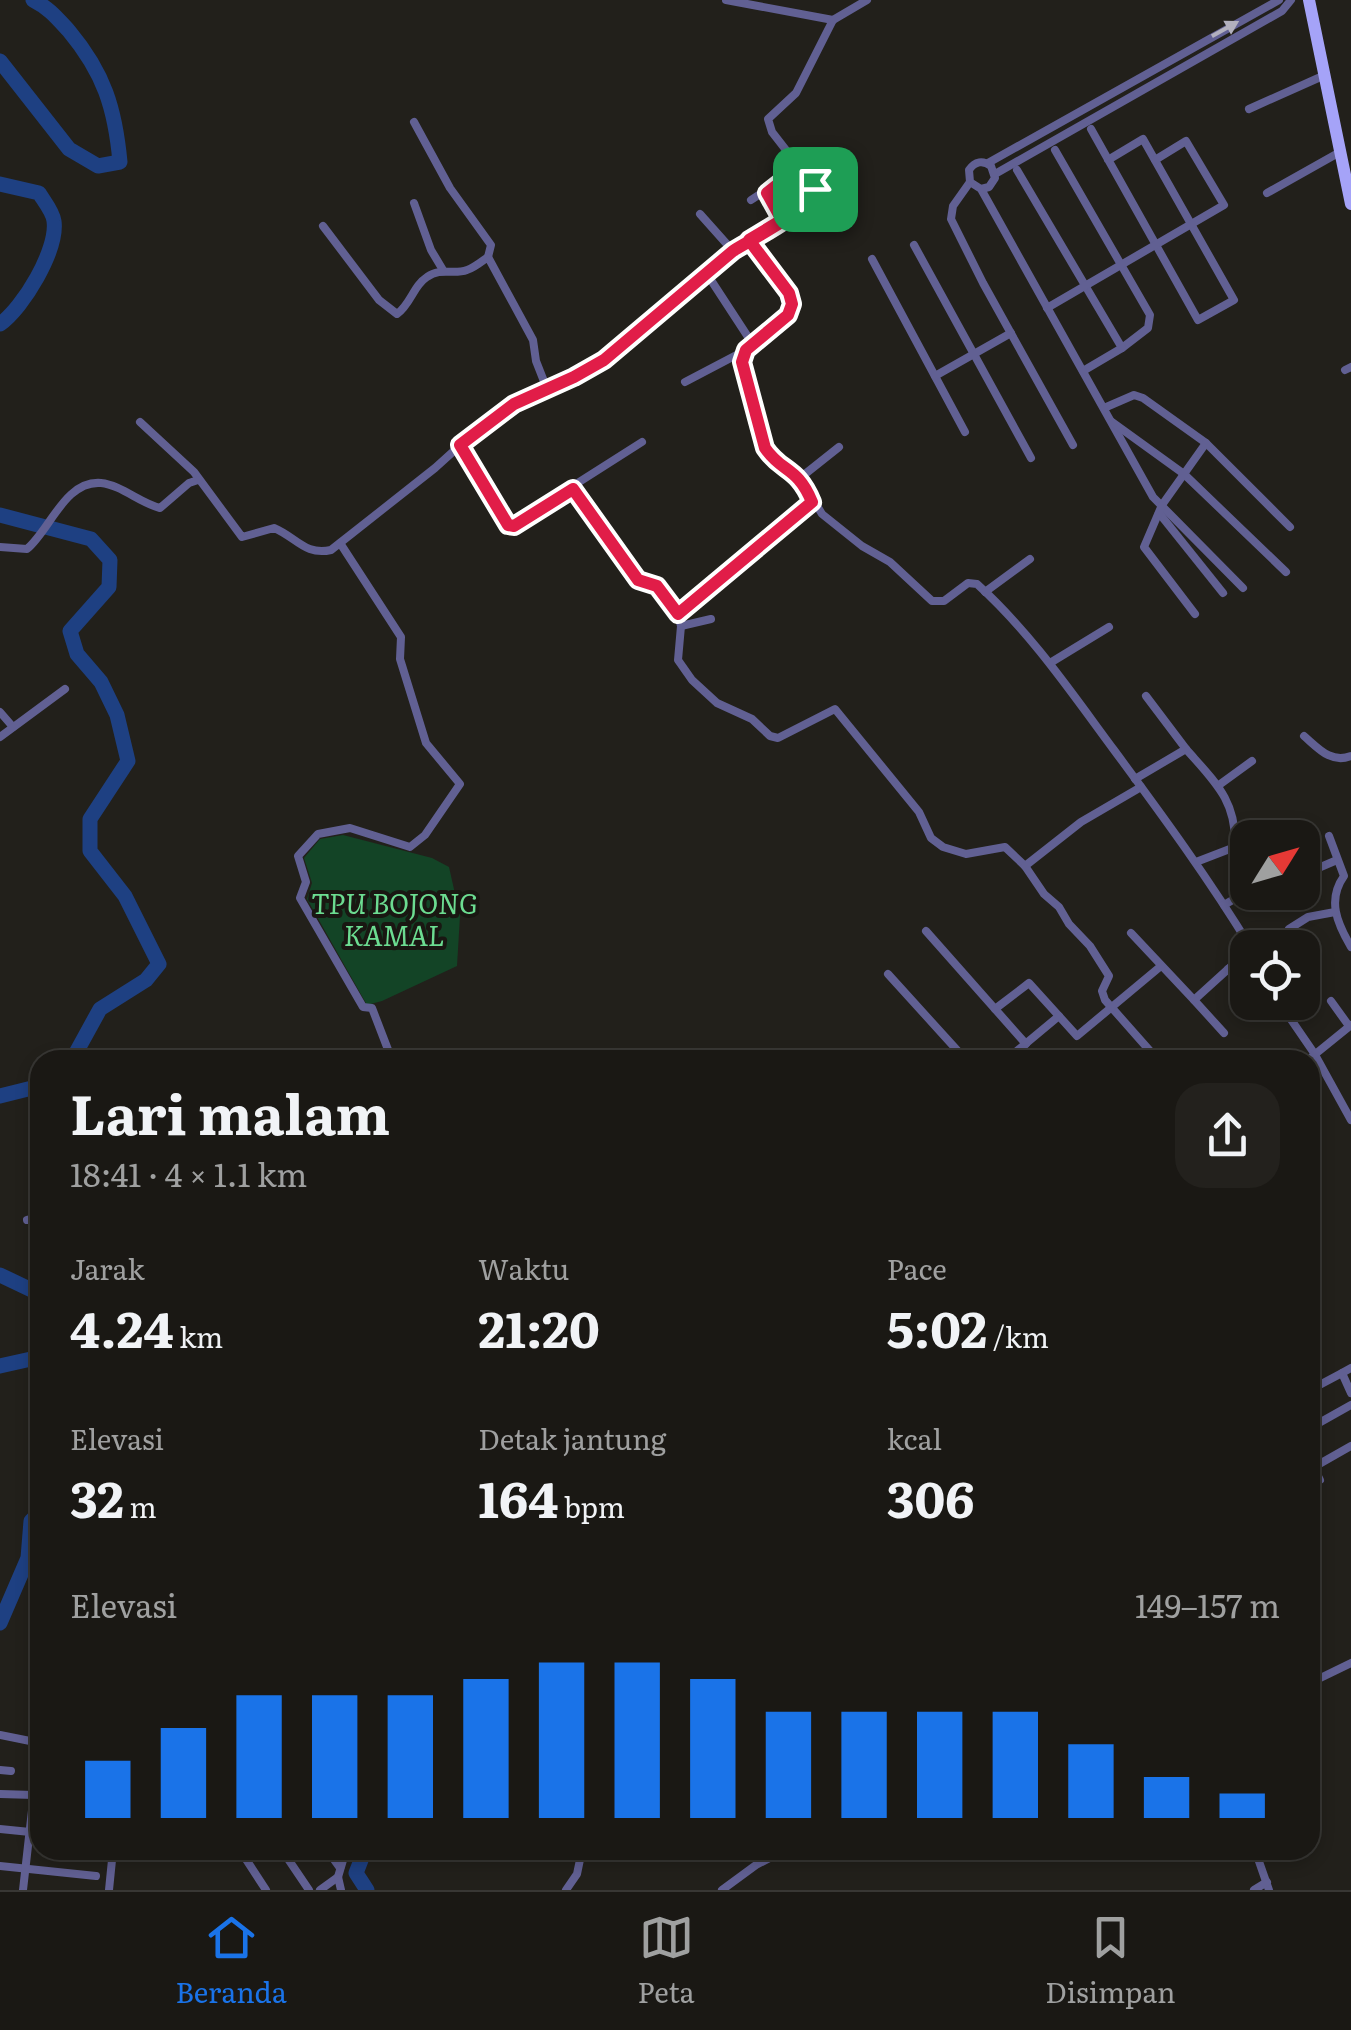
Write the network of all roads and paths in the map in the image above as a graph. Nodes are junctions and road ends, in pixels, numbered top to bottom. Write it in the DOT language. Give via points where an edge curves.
graph roads {
  1 [pos="726,0"];
  2 [pos="867,0"];
  3 [pos="1279,0"];
  4 [pos="1291,0"];
  5 [pos="1309,0"];
  6 [pos="833,20"];
  7 [pos="1325,75"];
  8 [pos="1249,109"];
  9 [pos="414,122"];
  10 [pos="1090,129"];
  11 [pos="1055,150"];
  12 [pos="1340,152"];
  13 [pos="1108,160"];
  14 [pos="1155,160"];
  15 [pos="988,163"];
  16 [pos="800,167"];
  17 [pos="1017,170"];
  18 [pos="995,174"];
  19 [pos="970,182"];
  20 [pos="981,189"];
  21 [pos="767,193"];
  22 [pos="1267,194"];
  23 [pos="752,200"];
  24 [pos="414,202"];
  25 [pos="1351,204"];
  26 [pos="700,214"];
  27 [pos="782,220"];
  28 [pos="1191,224"];
  29 [pos="324,226"];
  30 [pos="749,240"];
  31 [pos="1156,244"];
  32 [pos="914,246"];
  33 [pos="733,251"];
  34 [pos="488,257"];
  35 [pos="872,260"];
  36 [pos="1122,264"];
  37 [pos="443,270"];
  38 [pos="707,274"];
  39 [pos="1085,286"];
  40 [pos="1047,308"];
  41 [pos="1011,334"];
  42 [pos="749,346"];
  43 [pos="1122,348"];
  44 [pos="973,356"];
  45 [pos="1083,372"];
  46 [pos="936,376"];
  47 [pos="685,382"];
  48 [pos="547,388"];
  49 [pos="1104,408"];
  50 [pos="1110,420"];
  51 [pos="140,422"];
  52 [pos="965,432"];
  53 [pos="642,442"];
  54 [pos="1206,443"];
  55 [pos="460,445"];
  56 [pos="1074,445"];
  57 [pos="839,447"];
  58 [pos="1031,458"];
  59 [pos="1184,474"];
  60 [pos="800,478"];
  61 [pos="198,480"];
  62 [pos="573,489"];
  63 [pos="812,502"];
  64 [pos="1160,509"];
  65 [pos="1290,528"];
  66 [pos="340,543"];
  67 [pos="0,547"];
  68 [pos="1030,560"];
  69 [pos="1286,572"];
  70 [pos="1243,588"];
  71 [pos="986,592"];
  72 [pos="1223,594"];
  73 [pos="678,614"];
  74 [pos="1196,614"];
  75 [pos="711,619"];
  76 [pos="681,626"];
  77 [pos="1109,627"];
  78 [pos="1050,662"];
  79 [pos="65,689"];
  80 [pos="1146,696"];
  81 [pos="0,712"];
  82 [pos="13,728"];
  83 [pos="1304,736"];
  84 [pos="0,737"];
  85 [pos="1186,749"];
  86 [pos="1351,756"];
  87 [pos="1252,761"];
  88 [pos="1138,783"];
  89 [pos="1219,785"];
  90 [pos="1231,820"];
  91 [pos="1329,836"];
  92 [pos="1230,849"];
  93 [pos="1337,860"];
  94 [pos="1196,862"];
  95 [pos="1025,866"];
  96 [pos="1320,867"];
  97 [pos="1348,874"];
  98 [pos="1230,901"];
  99 [pos="1224,904"];
  100 [pos="1335,912"];
  101 [pos="1288,929"];
  102 [pos="1238,930"];
  103 [pos="926,931"];
  104 [pos="1130,933"];
  105 [pos="1351,948"];
  106 [pos="1161,966"];
  107 [pos="1228,969"];
  108 [pos="888,974"];
  109 [pos="1194,1000"];
  110 [pos="1330,1001"];
  111 [pos="1112,1008"];
  112 [pos="995,1009"];
  113 [pos="1059,1016"];
  114 [pos="1290,1020"];
  115 [pos="1350,1026"];
  116 [pos="1224,1033"];
  117 [pos="1026,1044"];
  118 [pos="388,1050"];
  119 [pos="957,1050"];
  120 [pos="1018,1050"];
  121 [pos="1149,1050"];
  122 [pos="1308,1050"];
  123 [pos="1319,1050"];
  124 [pos="1320,1070"];
  125 [pos="1351,1120"];
  126 [pos="1347,1370"];
  127 [pos="1320,1385"];
  128 [pos="1351,1394"];
  129 [pos="1351,1405"];
  130 [pos="1320,1422"];
  131 [pos="1351,1446"];
  132 [pos="1320,1460"];
  133 [pos="1351,1663"];
  134 [pos="1320,1679"];
  135 [pos="0,1735"];
  136 [pos="30,1741"];
  137 [pos="0,1770"];
  138 [pos="11,1771"];
  139 [pos="0,1794"];
  140 [pos="30,1795"];
  141 [pos="0,1829"];
  142 [pos="30,1832"];
  143 [pos="111,1860"];
  144 [pos="246,1860"];
  145 [pos="288,1860"];
  146 [pos="332,1860"];
  147 [pos="343,1860"];
  148 [pos="580,1860"];
  149 [pos="764,1860"];
  150 [pos="1259,1860"];
  151 [pos="0,1866"];
  152 [pos="25,1868"];
  153 [pos="339,1873"];
  154 [pos="96,1876"];
  155 [pos="1268,1886"];
  156 [pos="23,1890"];
  157 [pos="109,1890"];
  158 [pos="266,1890"];
  159 [pos="308,1890"];
  160 [pos="320,1890"];
  161 [pos="341,1890"];
  162 [pos="566,1890"];
  163 [pos="722,1890"];
  164 [pos="1254,1890"];
  1 -- 6 [label="street"];
  2 -- 6 [label="street"];
  15 -- 3 [label="street, one-way"];
  4 -- 18 [label="street"];
  5 -- 7 [label="main road"];
  6 -- 16 [label="street" via="801,86 768,122"];
  7 -- 8 [label="street"];
  7 -- 12 [label="main road"];
  9 -- 34 [label="street" via="491,245"];
  10 -- 13 [label="street"];
  11 -- 36 [label="street"];
  12 -- 22 [label="street"];
  12 -- 25 [label="main road"];
  13 -- 14 [label="street" via="1143,138"];
  13 -- 31 [label="street"];
  14 -- 28 [label="street"];
  14 -- 28 [label="street" via="1186,141 1224,205"];
  15 -- 18 [label="street"];
  15 -- 19 [label="street" via="972,166"];
  16 -- 21 [label="street"];
  16 -- 27 [label="street" via="814,197"];
  17 -- 39 [label="street"];
  18 -- 20 [label="street" via="992,185"];
  19 -- 20 [label="street"];
  19 -- 41 [label="street" via="951,219"];
  20 -- 40 [label="street"];
  21 -- 23 [label="street"];
  21 -- 27 [label="street"];
  24 -- 37 [label="street"];
  26 -- 33 [label="street"];
  27 -- 30 [label="street"];
  28 -- 31 [label="street"];
  28 -- 31 [label="street" via="1234,300 1198,320"];
  29 -- 37 [label="street" via="393,313 408,305 422,281"];
  30 -- 33 [label="street"];
  30 -- 42 [label="street" via="792,304 788,315"];
  31 -- 36 [label="street"];
  32 -- 44 [label="street"];
  33 -- 38 [label="street"];
  34 -- 37 [label="street" via="465,271"];
  34 -- 48 [label="street" via="532,340"];
  35 -- 46 [label="street"];
  36 -- 39 [label="street"];
  36 -- 43 [label="street" via="1151,321"];
  38 -- 42 [label="street"];
  38 -- 48 [label="street" via="604,360"];
  39 -- 40 [label="street"];
  39 -- 43 [label="street"];
  40 -- 45 [label="street"];
  41 -- 44 [label="street"];
  41 -- 56 [label="street"];
  42 -- 47 [label="street"];
  42 -- 60 [label="street" via="742,362 765,448"];
  43 -- 45 [label="street"];
  44 -- 46 [label="street"];
  44 -- 58 [label="street"];
  45 -- 49 [label="street"];
  46 -- 52 [label="street"];
  48 -- 55 [label="street" via="487,421"];
  49 -- 50 [label="street"];
  49 -- 54 [label="street" via="1134,395"];
  50 -- 59 [label="street"];
  50 -- 64 [label="street"];
  51 -- 61 [label="street"];
  53 -- 62 [label="street"];
  54 -- 59 [label="street"];
  54 -- 65 [label="street"];
  55 -- 62 [label="street" via="510,526"];
  55 -- 66 [label="street"];
  57 -- 60 [label="street"];
  59 -- 64 [label="street"];
  59 -- 69 [label="street"];
  60 -- 63 [label="street"];
  61 -- 66 [label="street" via="242,538 274,528 314,552"];
  61 -- 67 [label="street" via="160,508 92,484 65,501 27,549"];
  62 -- 73 [label="street" via="638,580 657,586"];
  63 -- 71 [label="street" via="932,601 944,601 968,583"];
  63 -- 73 [label="street"];
  64 -- 70 [label="street"];
  64 -- 72 [label="street"];
  64 -- 74 [label="street" via="1144,547"];
  66 -- 118 [label="street" via="400,637 400,658 426,743 460,784 410,847 350,828 318,834 298,856 306,882 300,898 364,1007 372,1008"];
  68 -- 71 [label="street"];
  71 -- 78 [label="street"];
  73 -- 76 [label="street"];
  75 -- 76 [label="street"];
  76 -- 95 [label="street" via="678,660 718,704 778,738 835,709 918,812 931,838 966,854 1005,847"];
  77 -- 78 [label="street"];
  78 -- 88 [label="street"];
  79 -- 82 [label="street"];
  80 -- 85 [label="street"];
  81 -- 82 [label="street"];
  82 -- 84 [label="street"];
  83 -- 86 [label="street" via="1333,758"];
  85 -- 88 [label="street"];
  85 -- 89 [label="street"];
  87 -- 89 [label="street"];
  88 -- 94 [label="street"];
  88 -- 95 [label="street"];
  89 -- 90 [label="street"];
  91 -- 93 [label="street"];
  92 -- 94 [label="street"];
  93 -- 96 [label="street"];
  93 -- 97 [label="street"];
  94 -- 99 [label="street"];
  95 -- 111 [label="street" via="1104,966 1109,976 1102,995"];
  97 -- 100 [label="street" via="1335,889"];
  98 -- 99 [label="street"];
  99 -- 102 [label="street"];
  100 -- 101 [label="street"];
  100 -- 105 [label="street"];
  103 -- 112 [label="street"];
  104 -- 106 [label="street"];
  106 -- 109 [label="street"];
  106 -- 111 [label="street"];
  107 -- 109 [label="street"];
  108 -- 119 [label="street"];
  109 -- 116 [label="street"];
  110 -- 115 [label="street"];
  111 -- 113 [label="street" via="1078,1036"];
  111 -- 121 [label="street"];
  112 -- 113 [label="street" via="1029,984"];
  112 -- 117 [label="street"];
  113 -- 117 [label="street"];
  114 -- 122 [label="street"];
  115 -- 123 [label="street"];
  117 -- 120 [label="street"];
  124 -- 125 [label="street"];
  126 -- 127 [label="street"];
  126 -- 128 [label="street"];
  129 -- 130 [label="street"];
  131 -- 132 [label="street"];
  133 -- 134 [label="street"];
  135 -- 136 [label="street"];
  137 -- 138 [label="street"];
  139 -- 140 [label="street"];
  141 -- 142 [label="street"];
  142 -- 152 [label="street"];
  143 -- 157 [label="street"];
  144 -- 158 [label="street"];
  145 -- 159 [label="street"];
  146 -- 153 [label="street"];
  147 -- 153 [label="street"];
  148 -- 162 [label="street"];
  149 -- 163 [label="street"];
  150 -- 155 [label="street"];
  151 -- 152 [label="street"];
  152 -- 154 [label="street"];
  152 -- 156 [label="street"];
  153 -- 160 [label="street"];
  153 -- 161 [label="street"];
  155 -- 164 [label="street"];
}
